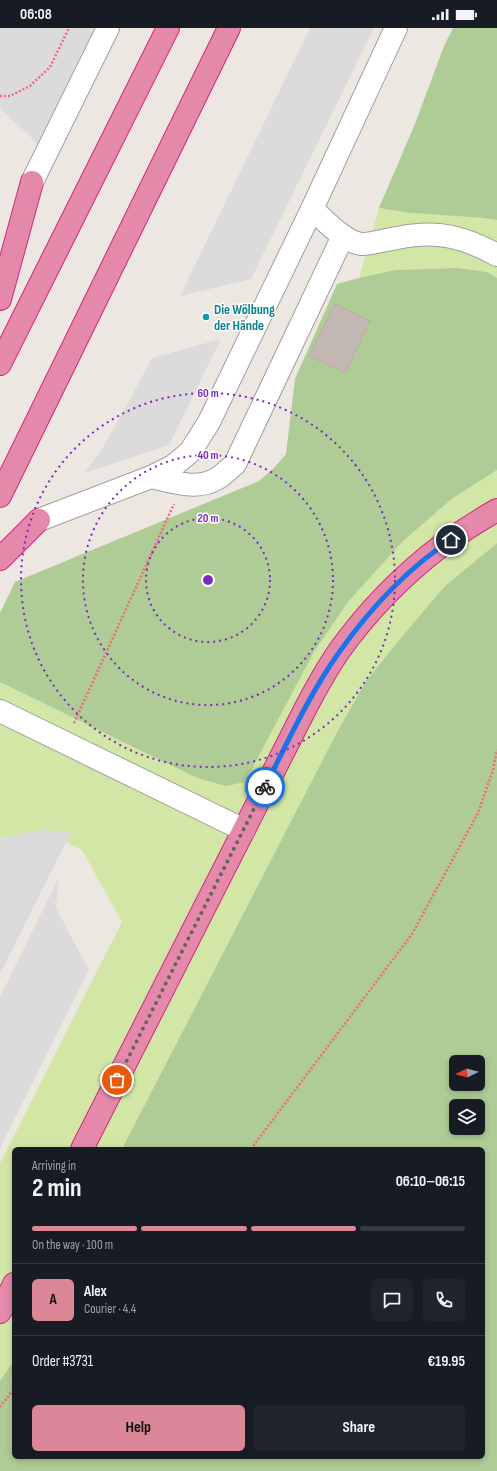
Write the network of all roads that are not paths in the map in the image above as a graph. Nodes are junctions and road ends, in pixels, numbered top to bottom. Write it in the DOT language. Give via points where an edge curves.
graph roads {
  1 [pos="108,28"];
  2 [pos="168,28"];
  3 [pos="229,28"];
  4 [pos="396,28"];
  5 [pos="32,182"];
  6 [pos="312,209"];
  7 [pos="343,236"];
  8 [pos="497,255"];
  9 [pos="0,299"];
  10 [pos="0,364"];
  11 [pos="151,477"];
  12 [pos="0,496"];
  13 [pos="497,510"];
  14 [pos="40,520"];
  15 [pos="0,559"];
  16 [pos="0,711"];
  17 [pos="244,830"];
  18 [pos="83,1147"];
  19 [pos="12,1288"];
  20 [pos="0,1312"];
  1 -- 5 [label="lane"];
  2 -- 10 [label="highway"];
  3 -- 12 [label="highway"];
  4 -- 6 [label="lane"];
  5 -- 9 [label="highway"];
  6 -- 7 [label="lane"];
  6 -- 11 [label="lane" via="209,422 190,452 173,466"];
  7 -- 8 [label="lane" via="362,244 420,234 457,237"];
  7 -- 11 [label="lane" via="235,464 217,478 199,485"];
  11 -- 14 [label="lane"];
  13 -- 17 [label="highway" via="441,546 412,570 339,651 314,693"];
  14 -- 15 [label="highway"];
  16 -- 17 [label="lane"];
  17 -- 18 [label="highway"];
  19 -- 20 [label="highway"];
}
